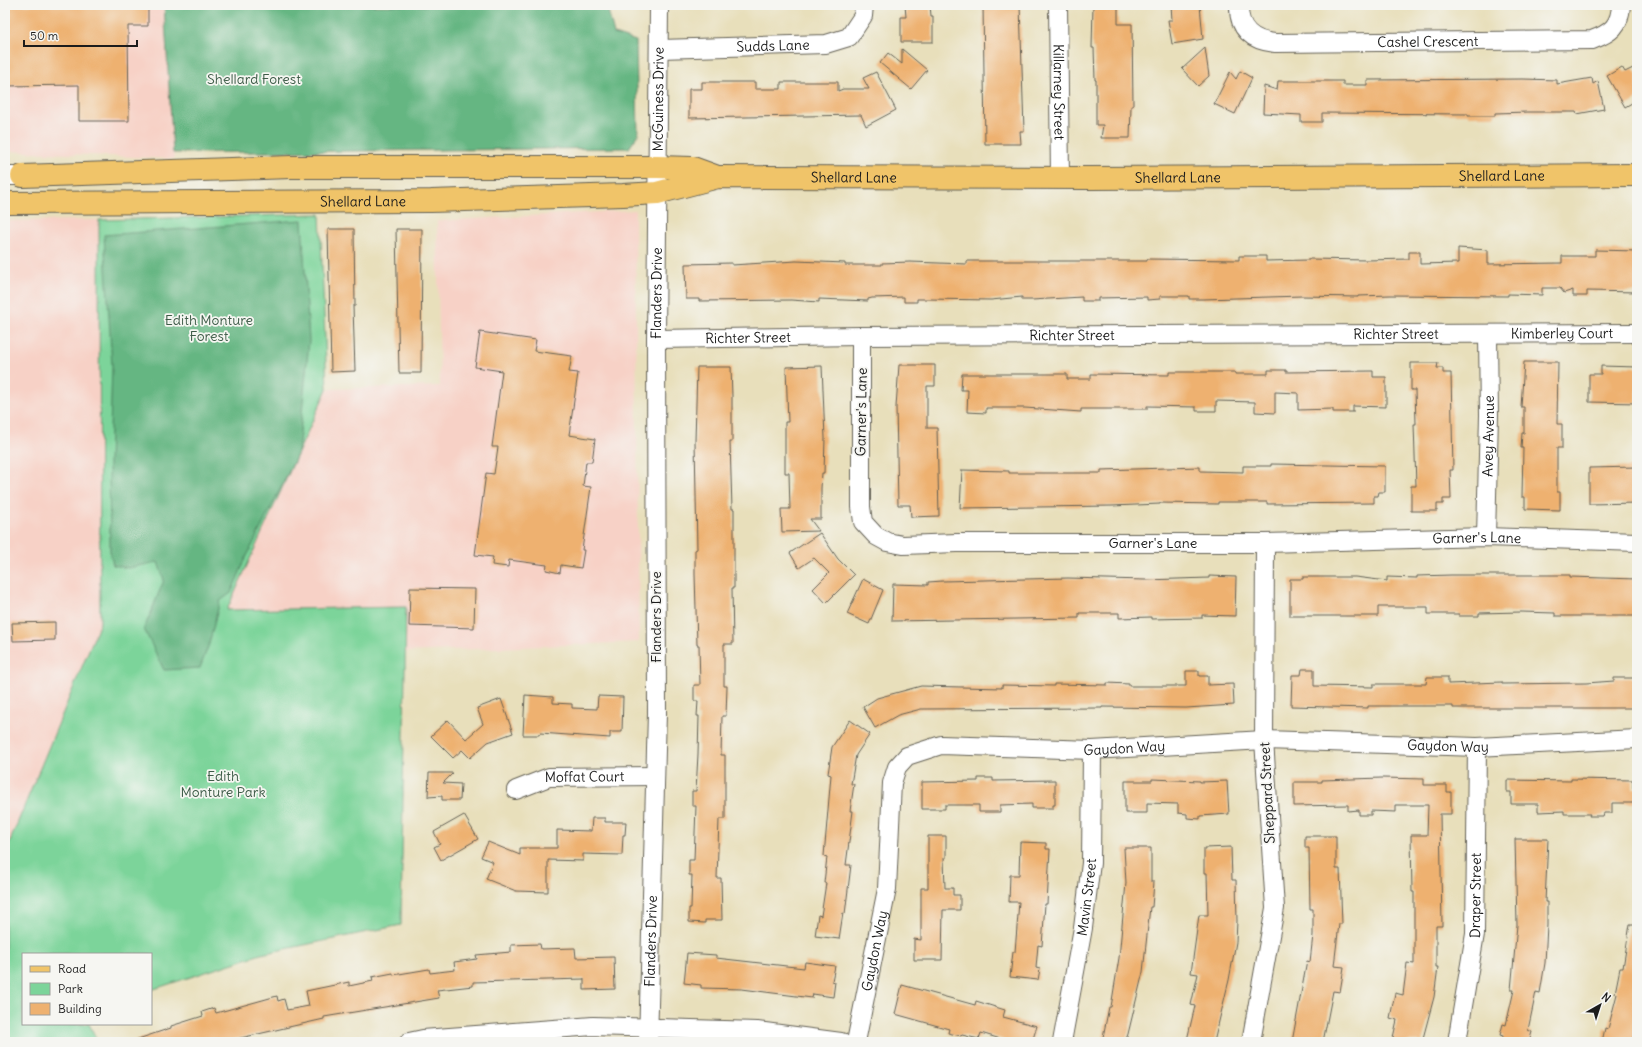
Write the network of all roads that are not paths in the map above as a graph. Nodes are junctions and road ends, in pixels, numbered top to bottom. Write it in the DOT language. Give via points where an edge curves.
graph roads {
  1 [pos="659,5"];
  2 [pos="864,5"];
  3 [pos="1058,5"];
  4 [pos="1239,5"];
  5 [pos="1621,5"];
  6 [pos="660,49"];
  7 [pos="657,167"];
  8 [pos="1637,175"];
  9 [pos="13,176"];
  10 [pos="718,177"];
  11 [pos="1060,178"];
  12 [pos="657,193"];
  13 [pos="5,203"];
  14 [pos="1637,333"];
  15 [pos="1488,334"];
  16 [pos="861,336"];
  17 [pos="656,339"];
  18 [pos="1486,537"];
  19 [pos="1264,542"];
  20 [pos="1637,542"];
  21 [pos="1637,739"];
  22 [pos="1264,740"];
  23 [pos="1477,747"];
  24 [pos="1092,750"];
  25 [pos="655,776"];
  26 [pos="516,790"];
  27 [pos="649,1034"];
  28 [pos="410,1042"];
  29 [pos="841,1042"];
  30 [pos="856,1042"];
  31 [pos="1062,1042"];
  32 [pos="1251,1042"];
  33 [pos="1457,1042"];
  1 -- 6 [label="street, McGuiness Drive"];
  2 -- 6 [label="street, Sudds Lane" via="863,16 849,37 826,44"];
  3 -- 11 [label="street, Killarney Street"];
  4 -- 5 [label="street, Cashel Crescent" via="1240,18 1248,34 1256,40 1274,43 1592,40 1606,35 1615,26 1621,15"];
  6 -- 7 [label="street, McGuiness Drive"];
  7 -- 9 [label="main road, Shellard Lane" via="291,167"];
  7 -- 10 [label="main road, Shellard Lane" via="693,168"];
  7 -- 12 [label="street, McGuiness Drive"];
  8 -- 11 [label="main road, Shellard Lane"];
  10 -- 11 [label="main road, Shellard Lane"];
  10 -- 12 [label="main road, Shellard Lane"];
  12 -- 13 [label="main road, Shellard Lane" via="431,201"];
  12 -- 17 [label="street, Flanders Drive"];
  14 -- 15 [label="street, Kimberley Court"];
  15 -- 16 [label="street, Richter Street"];
  15 -- 18 [label="street, Avey Avenue" via="1490,415"];
  16 -- 17 [label="street, Richter Street"];
  16 -- 19 [label="street, Garner's Lane" via="860,507 863,522 876,536 887,542 903,545"];
  17 -- 25 [label="street, Flanders Drive"];
  18 -- 19 [label="street, Garner's Lane"];
  18 -- 20 [label="street, Garner's Lane"];
  19 -- 22 [label="street, Sheppard Street"];
  21 -- 23 [label="street, Gaydon Way"];
  22 -- 23 [label="street, Gaydon Way"];
  22 -- 24 [label="street, Gaydon Way"];
  22 -- 32 [label="street, Sheppard Street" via="1275,908"];
  23 -- 33 [label="street, Draper Street" via="1475,934"];
  24 -- 30 [label="street, Gaydon Way" via="942,745 907,756 897,767 892,782 887,889"];
  24 -- 31 [label="street, Mavin Street" via="1091,862 1083,928"];
  25 -- 26 [label="street, Moffat Court" via="549,777"];
  25 -- 27 [label="street, Flanders Drive"];
  27 -- 28 [label="street" via="593,1026"];
  27 -- 29 [label="street" via="756,1031"];
}
